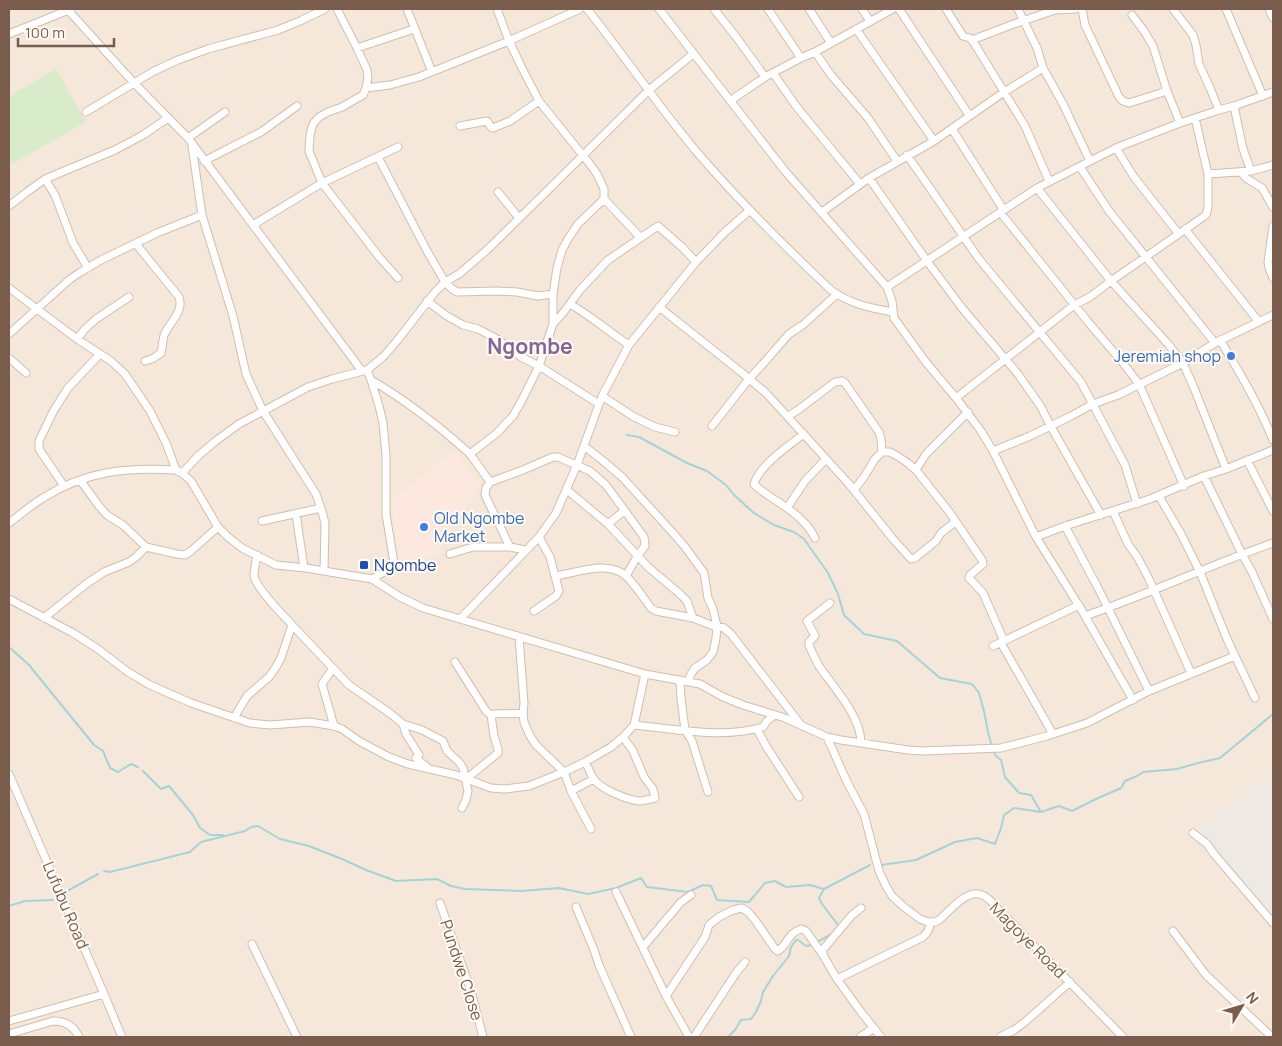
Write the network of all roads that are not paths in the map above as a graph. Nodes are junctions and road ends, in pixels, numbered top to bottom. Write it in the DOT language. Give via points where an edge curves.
graph roads {
  1 [pos="69,9"];
  2 [pos="325,9"];
  3 [pos="337,9"];
  4 [pos="407,9"];
  5 [pos="496,9"];
  6 [pos="580,9"];
  7 [pos="587,9"];
  8 [pos="659,9"];
  9 [pos="714,9"];
  10 [pos="768,9"];
  11 [pos="809,9"];
  12 [pos="862,9"];
  13 [pos="893,9"];
  14 [pos="899,9"];
  15 [pos="946,9"];
  16 [pos="1018,9"];
  17 [pos="1076,9"];
  18 [pos="1082,9"];
  19 [pos="1174,9"];
  20 [pos="1226,9"];
  21 [pos="1269,9"];
  22 [pos="1132,15"];
  23 [pos="1273,18"];
  24 [pos="1025,20"];
  25 [pos="870,22"];
  26 [pos="856,29"];
  27 [pos="414,30"];
  28 [pos="9,34"];
  29 [pos="972,40"];
  30 [pos="509,41"];
  31 [pos="831,43"];
  32 [pos="357,48"];
  33 [pos="815,52"];
  34 [pos="693,54"];
  35 [pos="801,58"];
  36 [pos="1042,68"];
  37 [pos="432,72"];
  38 [pos="773,73"];
  39 [pos="765,77"];
  40 [pos="134,83"];
  41 [pos="366,88"];
  42 [pos="648,90"];
  43 [pos="1004,92"];
  44 [pos="1167,92"];
  45 [pos="1273,93"];
  46 [pos="1263,96"];
  47 [pos="539,101"];
  48 [pos="730,101"];
  49 [pos="297,106"];
  50 [pos="1234,106"];
  51 [pos="1219,110"];
  52 [pos="86,112"];
  53 [pos="225,112"];
  54 [pos="969,115"];
  55 [pos="168,118"];
  56 [pos="1195,118"];
  57 [pos="1180,123"];
  58 [pos="460,126"];
  59 [pos="952,129"];
  60 [pos="189,141"];
  61 [pos="934,141"];
  62 [pos="398,147"];
  63 [pos="1116,148"];
  64 [pos="583,155"];
  65 [pos="908,155"];
  66 [pos="378,157"];
  67 [pos="204,161"];
  68 [pos="897,161"];
  69 [pos="1090,161"];
  70 [pos="1273,166"];
  71 [pos="1080,167"];
  72 [pos="1251,171"];
  73 [pos="1241,172"];
  74 [pos="1208,174"];
  75 [pos="869,178"];
  76 [pos="46,179"];
  77 [pos="1049,181"];
  78 [pos="322,183"];
  79 [pos="860,184"];
  80 [pos="1037,188"];
  81 [pos="498,192"];
  82 [pos="604,199"];
  83 [pos="9,206"];
  84 [pos="1273,207"];
  85 [pos="750,210"];
  86 [pos="1002,210"];
  87 [pos="822,212"];
  88 [pos="202,215"];
  89 [pos="520,218"];
  90 [pos="253,226"];
  91 [pos="1273,226"];
  92 [pos="1181,231"];
  93 [pos="963,236"];
  94 [pos="640,237"];
  95 [pos="136,244"];
  96 [pos="1146,257"];
  97 [pos="927,261"];
  98 [pos="696,262"];
  99 [pos="88,268"];
  100 [pos="398,278"];
  101 [pos="1273,278"];
  102 [pos="1111,280"];
  103 [pos="445,282"];
  104 [pos="887,287"];
  105 [pos="9,288"];
  106 [pos="553,294"];
  107 [pos="836,294"];
  108 [pos="129,297"];
  109 [pos="427,301"];
  110 [pos="570,304"];
  111 [pos="1074,305"];
  112 [pos="659,307"];
  113 [pos="37,308"];
  114 [pos="892,312"];
  115 [pos="1273,314"];
  116 [pos="1259,322"];
  117 [pos="552,324"];
  118 [pos="1040,333"];
  119 [pos="9,334"];
  120 [pos="77,339"];
  121 [pos="1218,342"];
  122 [pos="629,345"];
  123 [pos="100,354"];
  124 [pos="9,358"];
  125 [pos="1006,360"];
  126 [pos="145,361"];
  127 [pos="1183,363"];
  128 [pos="539,366"];
  129 [pos="364,370"];
  130 [pos="26,373"];
  131 [pos="749,378"];
  132 [pos="371,380"];
  133 [pos="1139,384"];
  134 [pos="602,396"];
  135 [pos="956,398"];
  136 [pos="599,404"];
  137 [pos="1092,404"];
  138 [pos="263,411"];
  139 [pos="968,412"];
  140 [pos="788,416"];
  141 [pos="1050,425"];
  142 [pos="712,426"];
  143 [pos="675,432"];
  144 [pos="804,434"];
  145 [pos="1273,440"];
  146 [pos="584,446"];
  147 [pos="1273,450"];
  148 [pos="993,451"];
  149 [pos="882,452"];
  150 [pos="470,454"];
  151 [pos="826,458"];
  152 [pos="1247,460"];
  153 [pos="577,465"];
  154 [pos="1226,469"];
  155 [pos="916,470"];
  156 [pos="179,471"];
  157 [pos="1204,476"];
  158 [pos="80,480"];
  159 [pos="490,482"];
  160 [pos="64,486"];
  161 [pos="1184,486"];
  162 [pos="567,490"];
  163 [pos="854,490"];
  164 [pos="1159,496"];
  165 [pos="1137,504"];
  166 [pos="321,508"];
  167 [pos="786,508"];
  168 [pos="624,511"];
  169 [pos="1113,511"];
  170 [pos="1273,511"];
  171 [pos="296,514"];
  172 [pos="1101,515"];
  173 [pos="262,521"];
  174 [pos="956,522"];
  175 [pos="9,523"];
  176 [pos="608,524"];
  177 [pos="1066,526"];
  178 [pos="218,527"];
  179 [pos="539,537"];
  180 [pos="1036,537"];
  181 [pos="815,538"];
  182 [pos="1273,543"];
  183 [pos="146,547"];
  184 [pos="510,547"];
  185 [pos="525,550"];
  186 [pos="450,554"];
  187 [pos="1242,554"];
  188 [pos="257,555"];
  189 [pos="638,555"];
  190 [pos="304,568"];
  191 [pos="324,571"];
  192 [pos="1200,572"];
  193 [pos="555,576"];
  194 [pos="626,576"];
  195 [pos="372,579"];
  196 [pos="1154,590"];
  197 [pos="9,599"];
  198 [pos="830,603"];
  199 [pos="1078,605"];
  200 [pos="1108,608"];
  201 [pos="534,610"];
  202 [pos="1085,616"];
  203 [pos="44,618"];
  204 [pos="693,618"];
  205 [pos="1273,619"];
  206 [pos="460,620"];
  207 [pos="292,625"];
  208 [pos="717,626"];
  209 [pos="519,637"];
  210 [pos="1002,642"];
  211 [pos="993,646"];
  212 [pos="1235,656"];
  213 [pos="455,662"];
  214 [pos="333,668"];
  215 [pos="1191,673"];
  216 [pos="645,674"];
  217 [pos="684,681"];
  218 [pos="1149,691"];
  219 [pos="1254,698"];
  220 [pos="1133,700"];
  221 [pos="523,713"];
  222 [pos="491,715"];
  223 [pos="774,715"];
  224 [pos="234,718"];
  225 [pos="403,724"];
  226 [pos="634,725"];
  227 [pos="801,725"];
  228 [pos="334,726"];
  229 [pos="757,729"];
  230 [pos="685,730"];
  231 [pos="1053,734"];
  232 [pos="623,737"];
  233 [pos="827,737"];
  234 [pos="861,743"];
  235 [pos="585,762"];
  236 [pos="430,770"];
  237 [pos="564,772"];
  238 [pos="9,774"];
  239 [pos="466,779"];
  240 [pos="594,779"];
  241 [pos="572,791"];
  242 [pos="708,792"];
  243 [pos="799,797"];
  244 [pos="462,808"];
  245 [pos="591,829"];
  246 [pos="1193,834"];
  247 [pos="616,892"];
  248 [pos="691,895"];
  249 [pos="440,904"];
  250 [pos="576,907"];
  251 [pos="861,908"];
  252 [pos="931,922"];
  253 [pos="1273,923"];
  254 [pos="1172,931"];
  255 [pos="252,944"];
  256 [pos="643,947"];
  257 [pos="823,955"];
  258 [pos="745,962"];
  259 [pos="838,979"];
  260 [pos="1070,982"];
  261 [pos="104,994"];
  262 [pos="666,996"];
  263 [pos="9,1021"];
  264 [pos="874,1028"];
  265 [pos="9,1034"];
  266 [pos="79,1037"];
  267 [pos="122,1037"];
  268 [pos="297,1037"];
  269 [pos="483,1037"];
  270 [pos="631,1037"];
  271 [pos="689,1037"];
  272 [pos="694,1037"];
  273 [pos="860,1037"];
  274 [pos="882,1037"];
  275 [pos="1000,1037"];
  276 [pos="1123,1037"];
  277 [pos="1272,1037"];
  1 -- 28 [label="street"];
  1 -- 40 [label="street"];
  2 -- 40 [label="street" via="278,30 208,49 154,71"];
  3 -- 32 [label="street"];
  4 -- 27 [label="street"];
  5 -- 30 [label="street"];
  6 -- 30 [label="street"];
  7 -- 42 [label="street"];
  8 -- 34 [label="street"];
  9 -- 39 [label="street"];
  10 -- 35 [label="street"];
  11 -- 31 [label="street"];
  12 -- 25 [label="street"];
  13 -- 25 [label="street"];
  14 -- 54 [label="street"];
  15 -- 29 [label="street" via="963,36"];
  16 -- 24 [label="street"];
  17 -- 24 [label="street" via="1055,10"];
  18 -- 44 [label="street" via="1085,24 1123,101 1129,103"];
  19 -- 51 [label="street" via="1193,34 1199,64"];
  20 -- 46 [label="street"];
  21 -- 23 [label="street"];
  22 -- 44 [label="street" via="1153,46"];
  24 -- 29 [label="street"];
  24 -- 36 [label="street"];
  25 -- 26 [label="street"];
  26 -- 31 [label="street"];
  26 -- 61 [label="street"];
  27 -- 32 [label="street"];
  27 -- 37 [label="street"];
  29 -- 43 [label="street"];
  30 -- 37 [label="street"];
  30 -- 47 [label="street"];
  31 -- 33 [label="street"];
  32 -- 41 [label="street" via="367,70"];
  33 -- 35 [label="street"];
  33 -- 68 [label="street" via="868,118"];
  34 -- 42 [label="street"];
  34 -- 48 [label="street"];
  35 -- 38 [label="street"];
  36 -- 43 [label="street"];
  36 -- 69 [label="street" via="1071,118"];
  37 -- 41 [label="street" via="406,81"];
  38 -- 39 [label="street"];
  38 -- 79 [label="street"];
  39 -- 48 [label="street"];
  40 -- 52 [label="street"];
  40 -- 55 [label="street"];
  41 -- 78 [label="street" via="363,94 319,116 313,124 309,151"];
  42 -- 64 [label="street"];
  42 -- 85 [label="street" via="696,151"];
  43 -- 54 [label="street"];
  43 -- 77 [label="street" via="1025,126"];
  44 -- 57 [label="street"];
  45 -- 46 [label="street"];
  46 -- 50 [label="street"];
  47 -- 58 [label="street" via="510,121 493,128 486,121"];
  47 -- 64 [label="street"];
  48 -- 87 [label="street"];
  49 -- 67 [label="street" via="262,132"];
  50 -- 51 [label="street"];
  50 -- 72 [label="street"];
  51 -- 56 [label="street"];
  53 -- 60 [label="street"];
  54 -- 59 [label="street"];
  55 -- 60 [label="street"];
  55 -- 76 [label="street" via="115,150"];
  56 -- 57 [label="street"];
  56 -- 74 [label="street"];
  57 -- 63 [label="street"];
  59 -- 61 [label="street"];
  59 -- 86 [label="street"];
  60 -- 67 [label="street"];
  60 -- 88 [label="street"];
  61 -- 65 [label="street"];
  62 -- 66 [label="street"];
  63 -- 69 [label="street"];
  63 -- 92 [label="street" via="1134,177"];
  64 -- 82 [label="street" via="602,183"];
  64 -- 89 [label="street"];
  65 -- 68 [label="street"];
  65 -- 93 [label="street"];
  66 -- 78 [label="street"];
  66 -- 103 [label="street"];
  67 -- 90 [label="street"];
  68 -- 75 [label="street"];
  69 -- 71 [label="street"];
  70 -- 72 [label="street"];
  71 -- 77 [label="street"];
  71 -- 96 [label="street" via="1109,212"];
  72 -- 73 [label="street"];
  73 -- 74 [label="street"];
  73 -- 84 [label="street" via="1262,188"];
  74 -- 92 [label="street" via="1207,213"];
  75 -- 79 [label="street"];
  75 -- 97 [label="street"];
  76 -- 83 [label="street"];
  76 -- 99 [label="street" via="73,243"];
  77 -- 80 [label="street"];
  78 -- 90 [label="street"];
  78 -- 100 [label="street"];
  79 -- 87 [label="street"];
  80 -- 86 [label="street"];
  80 -- 102 [label="street"];
  81 -- 89 [label="street"];
  82 -- 94 [label="street"];
  82 -- 106 [label="street" via="578,224 562,250"];
  85 -- 98 [label="street"];
  85 -- 107 [label="street"];
  86 -- 93 [label="street"];
  86 -- 111 [label="street"];
  87 -- 104 [label="street"];
  88 -- 95 [label="street"];
  88 -- 138 [label="street" via="233,316 246,374"];
  89 -- 103 [label="street" via="459,274"];
  90 -- 129 [label="street"];
  91 -- 101 [label="street" via="1268,262"];
  92 -- 96 [label="street"];
  92 -- 116 [label="street"];
  93 -- 97 [label="street"];
  93 -- 118 [label="street"];
  94 -- 98 [label="street" via="660,226"];
  94 -- 110 [label="street" via="608,260"];
  95 -- 99 [label="street"];
  95 -- 126 [label="street" via="179,297 181,304 165,334 161,352"];
  96 -- 102 [label="street"];
  96 -- 121 [label="street"];
  97 -- 104 [label="street"];
  97 -- 125 [label="street"];
  98 -- 112 [label="street"];
  99 -- 113 [label="street"];
  102 -- 111 [label="street"];
  102 -- 127 [label="street"];
  103 -- 106 [label="street" via="457,292"];
  103 -- 109 [label="street"];
  104 -- 114 [label="street"];
  105 -- 113 [label="street"];
  106 -- 117 [label="street"];
  107 -- 114 [label="street" via="859,305"];
  107 -- 131 [label="street" via="789,334"];
  108 -- 120 [label="street" via="96,319"];
  109 -- 128 [label="street" via="447,316 499,340"];
  109 -- 129 [label="street" via="384,356"];
  110 -- 117 [label="street"];
  110 -- 122 [label="street"];
  111 -- 118 [label="street"];
  111 -- 133 [label="street"];
  112 -- 122 [label="street"];
  112 -- 131 [label="street"];
  113 -- 119 [label="street"];
  113 -- 120 [label="street"];
  114 -- 135 [label="street" via="924,361"];
  115 -- 116 [label="street"];
  116 -- 121 [label="street"];
  117 -- 128 [label="street"];
  118 -- 125 [label="street"];
  118 -- 137 [label="street" via="1081,382"];
  120 -- 123 [label="street"];
  121 -- 127 [label="street"];
  121 -- 145 [label="street" via="1251,392"];
  122 -- 134 [label="street"];
  123 -- 156 [label="street" via="125,374 150,411"];
  123 -- 160 [label="street" via="68,388 39,441 39,449"];
  124 -- 130 [label="street"];
  125 -- 135 [label="street"];
  125 -- 141 [label="street" via="1042,407"];
  127 -- 133 [label="street"];
  127 -- 154 [label="street"];
  128 -- 136 [label="street"];
  128 -- 150 [label="street" via="513,416"];
  129 -- 132 [label="street"];
  129 -- 138 [label="street" via="308,387"];
  131 -- 140 [label="street"];
  131 -- 142 [label="street"];
  132 -- 150 [label="street" via="425,415"];
  132 -- 195 [label="street" via="383,423 386,514 394,563 392,568"];
  133 -- 137 [label="street"];
  133 -- 161 [label="street"];
  134 -- 136 [label="street"];
  134 -- 143 [label="street" via="634,418"];
  135 -- 139 [label="street"];
  136 -- 146 [label="street"];
  137 -- 141 [label="street"];
  137 -- 165 [label="street" via="1125,465"];
  138 -- 156 [label="street" via="239,424"];
  138 -- 166 [label="street" via="316,494"];
  139 -- 148 [label="street"];
  139 -- 155 [label="street" via="926,454"];
  140 -- 144 [label="street"];
  140 -- 149 [label="street" via="835,382 842,381 879,432"];
  141 -- 148 [label="street"];
  141 -- 172 [label="street"];
  144 -- 151 [label="street"];
  144 -- 167 [label="street" via="776,456 754,482"];
  146 -- 153 [label="street"];
  146 -- 208 [label="street" via="622,477 695,560 704,574"];
  147 -- 152 [label="street"];
  148 -- 180 [label="street"];
  149 -- 155 [label="street" via="890,452"];
  149 -- 163 [label="street"];
  150 -- 159 [label="street"];
  151 -- 163 [label="street"];
  151 -- 167 [label="street"];
  152 -- 154 [label="street"];
  152 -- 170 [label="street"];
  153 -- 159 [label="street" via="553,457"];
  153 -- 162 [label="street"];
  153 -- 168 [label="street" via="606,485"];
  154 -- 157 [label="street"];
  155 -- 174 [label="street"];
  156 -- 158 [label="street" via="129,469"];
  156 -- 178 [label="street" via="191,480"];
  157 -- 161 [label="street"];
  157 -- 187 [label="street"];
  158 -- 160 [label="street"];
  158 -- 183 [label="street" via="99,506"];
  159 -- 184 [label="street" via="485,495"];
  160 -- 175 [label="street"];
  161 -- 164 [label="street"];
  162 -- 176 [label="street"];
  162 -- 179 [label="street" via="556,514"];
  163 -- 174 [label="street" via="911,558 936,542"];
  164 -- 165 [label="street"];
  164 -- 192 [label="street"];
  165 -- 169 [label="street"];
  166 -- 171 [label="street"];
  166 -- 191 [label="street" via="325,523"];
  167 -- 181 [label="street" via="805,523"];
  168 -- 176 [label="street"];
  168 -- 189 [label="street" via="644,537 645,546"];
  169 -- 172 [label="street"];
  169 -- 196 [label="street"];
  171 -- 173 [label="street"];
  171 -- 190 [label="street"];
  172 -- 177 [label="street"];
  174 -- 210 [label="street" via="983,562 970,578 983,594"];
  176 -- 189 [label="street"];
  177 -- 180 [label="street"];
  177 -- 200 [label="street"];
  178 -- 183 [label="street" via="185,555"];
  178 -- 188 [label="street" via="228,538"];
  179 -- 185 [label="street"];
  179 -- 193 [label="street" via="550,557"];
  180 -- 199 [label="street"];
  182 -- 187 [label="street"];
  183 -- 203 [label="street" via="129,562 86,584"];
  184 -- 185 [label="street"];
  184 -- 186 [label="street" via="473,548"];
  185 -- 206 [label="street"];
  187 -- 192 [label="street"];
  187 -- 205 [label="street"];
  188 -- 190 [label="street" via="276,565"];
  188 -- 207 [label="street" via="254,575 257,582"];
  189 -- 194 [label="street"];
  189 -- 204 [label="street" via="687,601"];
  190 -- 191 [label="street"];
  191 -- 195 [label="street"];
  192 -- 196 [label="street"];
  192 -- 212 [label="street"];
  193 -- 194 [label="street" via="604,567"];
  193 -- 201 [label="street" via="559,594"];
  194 -- 204 [label="street" via="651,608"];
  195 -- 206 [label="street" via="423,608"];
  196 -- 200 [label="street"];
  196 -- 215 [label="street"];
  197 -- 203 [label="street"];
  198 -- 234 [label="street" via="807,621 814,636 809,645 819,666 855,718"];
  199 -- 202 [label="street"];
  199 -- 210 [label="street"];
  200 -- 202 [label="street"];
  200 -- 218 [label="street"];
  202 -- 220 [label="street"];
  203 -- 224 [label="street" via="90,643 150,685"];
  204 -- 208 [label="street"];
  206 -- 209 [label="street"];
  207 -- 214 [label="street"];
  207 -- 224 [label="street" via="276,667 247,696"];
  208 -- 217 [label="street" via="713,652"];
  208 -- 227 [label="street" via="731,634"];
  209 -- 216 [label="street"];
  209 -- 221 [label="street"];
  210 -- 211 [label="street"];
  210 -- 231 [label="street"];
  212 -- 215 [label="street"];
  212 -- 219 [label="street"];
  213 -- 222 [label="street"];
  214 -- 225 [label="street" via="349,685"];
  214 -- 228 [label="street" via="322,684"];
  215 -- 218 [label="street"];
  216 -- 217 [label="street"];
  216 -- 226 [label="street"];
  217 -- 223 [label="street"];
  217 -- 230 [label="street" via="681,698"];
  218 -- 220 [label="street"];
  220 -- 231 [label="street" via="1087,723"];
  221 -- 222 [label="street"];
  221 -- 237 [label="street" via="536,745"];
  222 -- 239 [label="street" via="498,753"];
  223 -- 227 [label="street"];
  223 -- 229 [label="street" via="763,728"];
  224 -- 228 [label="street" via="270,725 310,722"];
  225 -- 236 [label="street" via="418,755 416,758"];
  225 -- 239 [label="street" via="443,741 447,751 463,768"];
  226 -- 230 [label="street"];
  226 -- 232 [label="street"];
  227 -- 233 [label="street"];
  228 -- 236 [label="street" via="389,758"];
  229 -- 230 [label="street" via="712,733"];
  229 -- 243 [label="street"];
  230 -- 242 [label="street" via="692,741"];
  231 -- 234 [label="street" via="1001,748 982,749 923,751"];
  232 -- 235 [label="street"];
  232 -- 240 [label="street" via="655,798 639,801 608,791"];
  233 -- 234 [label="street"];
  233 -- 252 [label="street" via="864,814 886,886 904,907 920,919"];
  235 -- 237 [label="street"];
  235 -- 240 [label="street"];
  236 -- 239 [label="street"];
  237 -- 239 [label="street" via="528,786 505,789 491,788"];
  237 -- 241 [label="street"];
  238 -- 261 [label="street, Lufubu Road"];
  239 -- 244 [label="street" via="468,792"];
  240 -- 241 [label="street"];
  241 -- 245 [label="street"];
  246 -- 253 [label="street" via="1207,844"];
  247 -- 256 [label="street"];
  248 -- 256 [label="street" via="681,902"];
  249 -- 269 [label="street, Pundwe Close" via="471,991"];
  250 -- 270 [label="street"];
  251 -- 257 [label="street" via="823,949"];
  252 -- 259 [label="street, Magoye Road" via="923,937"];
  252 -- 260 [label="street, Magoye Road" via="939,920 970,894 980,894"];
  254 -- 277 [label="street" via="1206,975"];
  255 -- 268 [label="street"];
  256 -- 262 [label="street"];
  257 -- 259 [label="street"];
  257 -- 262 [label="street" via="806,931 801,929 794,931 778,951 748,912 742,908 733,910 709,925 705,937"];
  258 -- 272 [label="street"];
  259 -- 264 [label="street"];
  260 -- 275 [label="street" via="1020,1026"];
  260 -- 276 [label="street, Magoye Road"];
  261 -- 263 [label="street"];
  261 -- 267 [label="street, Lufubu Road"];
  262 -- 271 [label="street"];
  264 -- 273 [label="street"];
  264 -- 274 [label="street"];
  265 -- 266 [label="street" via="61,1021 76,1030"];
}
